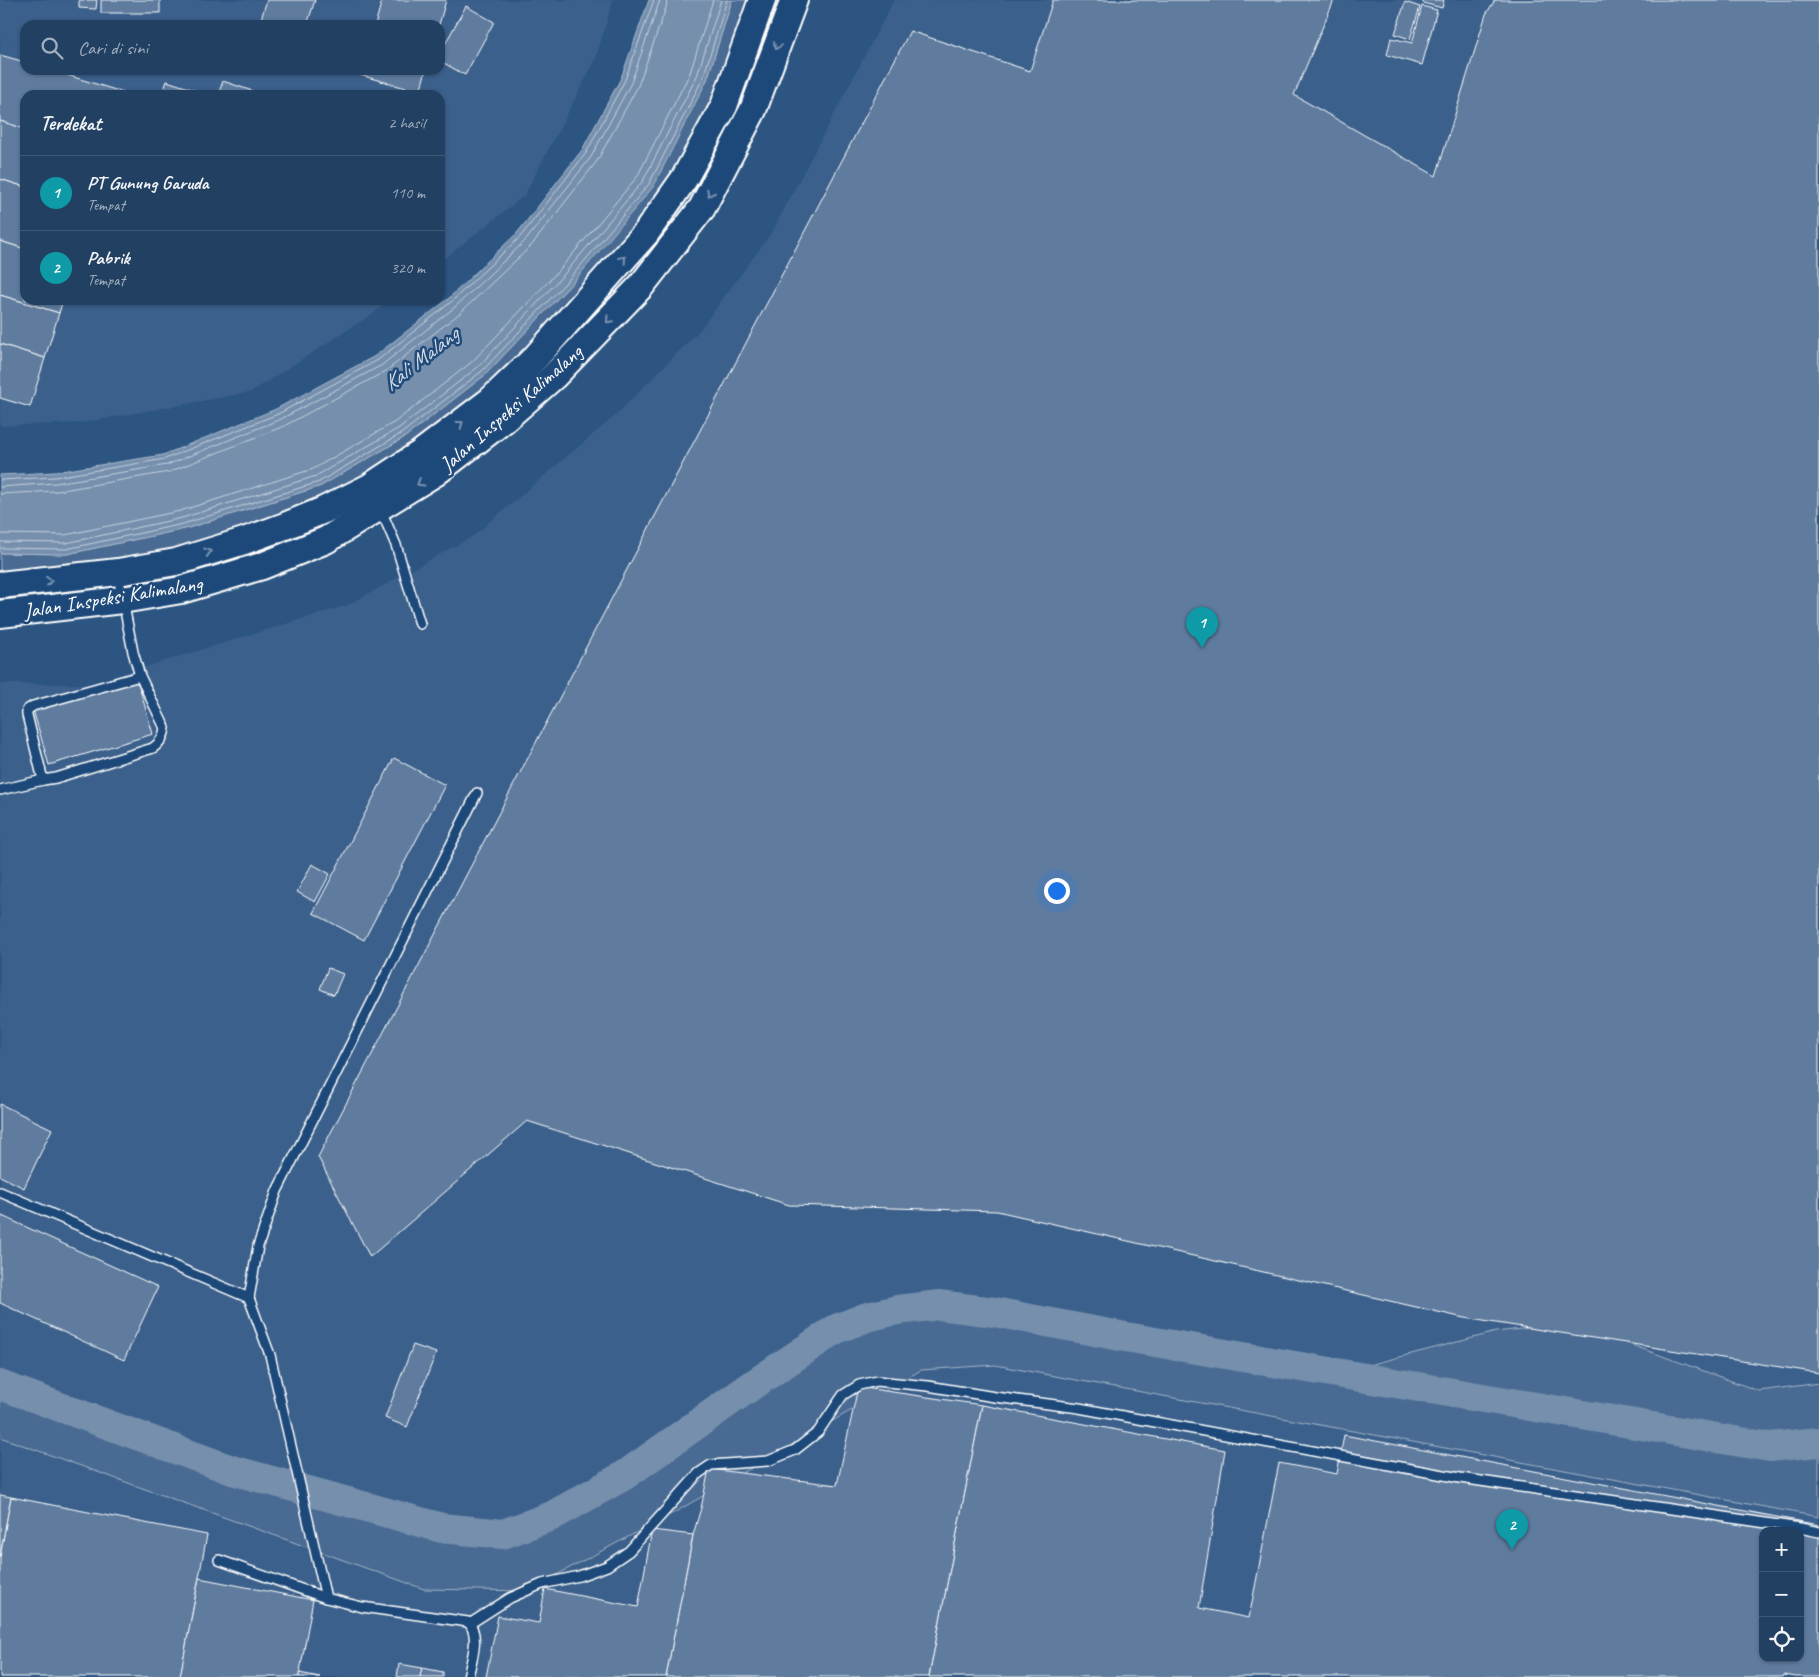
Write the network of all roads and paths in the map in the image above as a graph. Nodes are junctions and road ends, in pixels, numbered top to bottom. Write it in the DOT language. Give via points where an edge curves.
graph roads {
  1 [pos="762,0"];
  2 [pos="794,0"];
  3 [pos="646,233"];
  4 [pos="667,251"];
  5 [pos="536,357"];
  6 [pos="554,376"];
  7 [pos="374,498"];
  8 [pos="118,572"];
  9 [pos="0,585"];
  10 [pos="122,600"];
  11 [pos="0,614"];
  12 [pos="420,624"];
  13 [pos="140,676"];
  14 [pos="43,780"];
  15 [pos="0,790"];
  16 [pos="478,793"];
  17 [pos="0,1192"];
  18 [pos="249,1298"];
  19 [pos="1819,1532"];
  20 [pos="219,1560"];
  21 [pos="326,1598"];
  22 [pos="471,1624"];
  23 [pos="468,1677"];
  1 -- 3 [label="main road, Jalan Inspeksi Kalimalang" via="724,106 684,179"];
  2 -- 4 [label="main road, Jalan Inspeksi Kalimalang, one-way" via="753,110 702,208"];
  3 -- 4 [label="main road"];
  5 -- 3 [label="main road, Jalan Inspeksi Kalimalang, one-way"];
  4 -- 6 [label="main road, Jalan Inspeksi Kalimalang, one-way" via="640,286"];
  5 -- 6 [label="main road"];
  7 -- 5 [label="main road, Jalan Inspeksi Kalimalang, one-way" via="421,453 491,400"];
  6 -- 7 [label="main road, Jalan Inspeksi Kalimalang, one-way" via="435,473"];
  8 -- 7 [label="main road, Jalan Inspeksi Kalimalang, one-way" via="176,562 244,541 324,510"];
  7 -- 10 [label="main road, Jalan Inspeksi Kalimalang" via="326,540 262,566 181,590"];
  7 -- 12 [label="lane" via="396,546"];
  9 -- 8 [label="main road, Jalan Inspeksi Kalimalang, one-way"];
  8 -- 10 [label="lane"];
  10 -- 11 [label="main road, Jalan Inspeksi Kalimalang"];
  10 -- 13 [label="lane"];
  13 -- 14 [label="lane" via="28,710"];
  13 -- 14 [label="lane" via="165,728 159,744"];
  14 -- 15 [label="lane"];
  16 -- 18 [label="lane" via="276,1191 258,1246"];
  17 -- 18 [label="lane"];
  18 -- 21 [label="lane" via="270,1355"];
  19 -- 22 [label="lane" via="1460,1478 1079,1408 877,1381 859,1385 843,1395 818,1432 795,1450 768,1461 711,1465 699,1473 629,1551 607,1566 542,1584 510,1598"];
  20 -- 21 [label="lane"];
  21 -- 22 [label="lane" via="362,1607"];
  22 -- 23 [label="lane" via="475,1640"];
}
